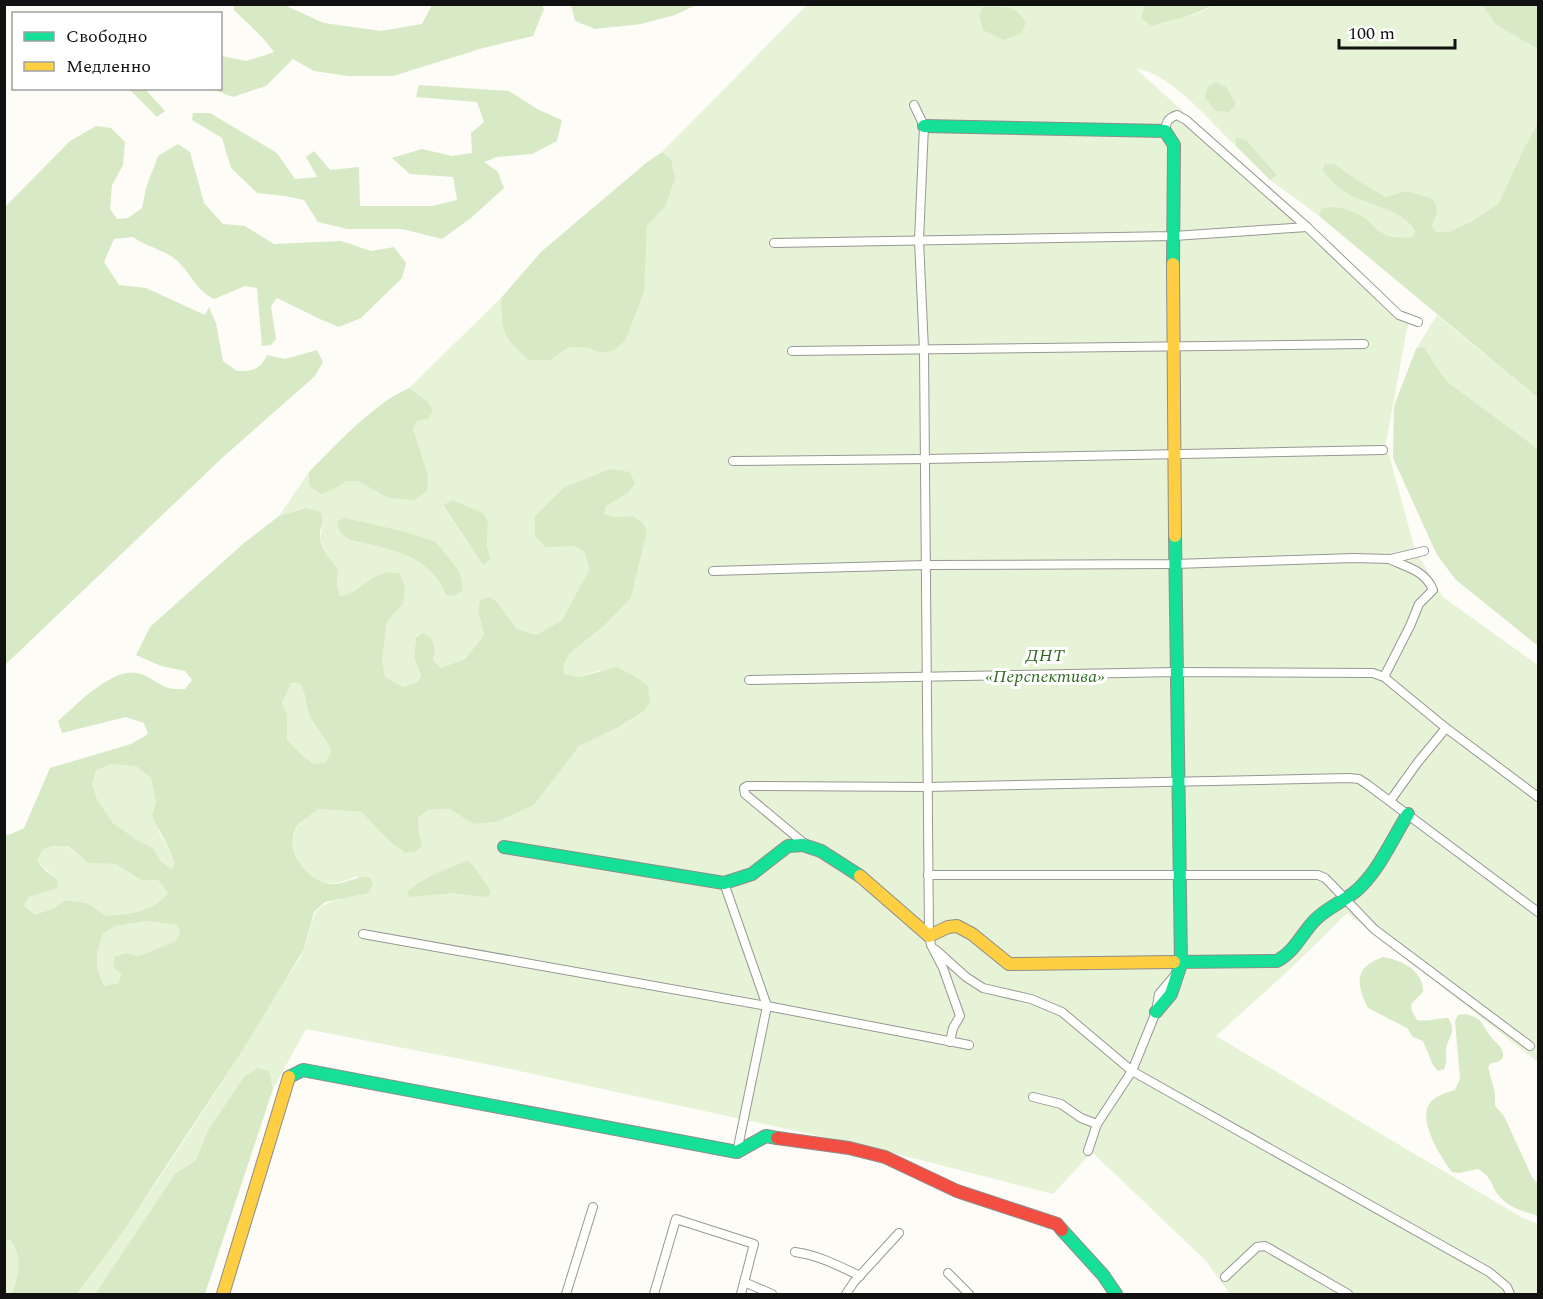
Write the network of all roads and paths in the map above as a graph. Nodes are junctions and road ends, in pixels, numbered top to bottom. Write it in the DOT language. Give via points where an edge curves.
graph roads {
  1 [pos="914,105"];
  2 [pos="924,126"];
  3 [pos="1165,131"];
  4 [pos="1307,227"];
  5 [pos="1174,236"];
  6 [pos="919,240"];
  7 [pos="774,243"];
  8 [pos="1418,322"];
  9 [pos="1364,344"];
  10 [pos="1173,346"];
  11 [pos="924,350"];
  12 [pos="792,351"];
  13 [pos="1383,450"];
  14 [pos="1174,455"];
  15 [pos="925,459"];
  16 [pos="733,461"];
  17 [pos="1424,551"];
  18 [pos="1391,559"];
  19 [pos="1175,564"];
  20 [pos="926,565"];
  21 [pos="713,571"];
  22 [pos="1176,672"];
  23 [pos="927,676"];
  24 [pos="1384,677"];
  25 [pos="748,680"];
  26 [pos="1446,728"];
  27 [pos="1177,782"];
  28 [pos="928,787"];
  29 [pos="1539,797"];
  30 [pos="1390,801"];
  31 [pos="1408,814"];
  32 [pos="805,844"];
  33 [pos="504,847"];
  34 [pos="1179,874"];
  35 [pos="928,875"];
  36 [pos="724,883"];
  37 [pos="1346,900"];
  38 [pos="1539,912"];
  39 [pos="363,934"];
  40 [pos="930,941"];
  41 [pos="1179,969"];
  42 [pos="767,1006"];
  43 [pos="1156,1012"];
  44 [pos="950,1042"];
  45 [pos="969,1045"];
  46 [pos="1530,1046"];
  47 [pos="1132,1071"];
  48 [pos="1033,1096"];
  49 [pos="1097,1124"];
  50 [pos="1088,1151"];
  51 [pos="737,1152"];
  52 [pos="593,1207"];
  53 [pos="899,1233"];
  54 [pos="795,1252"];
  55 [pos="948,1273"];
  56 [pos="860,1276"];
  57 [pos="1225,1277"];
  58 [pos="744,1282"];
  59 [pos="223,1294"];
  60 [pos="566,1294"];
  61 [pos="654,1294"];
  62 [pos="741,1294"];
  63 [pos="772,1294"];
  64 [pos="846,1294"];
  65 [pos="969,1294"];
  66 [pos="1116,1294"];
  67 [pos="1348,1294"];
  68 [pos="1510,1294"];
  1 -- 2 [label="street"];
  2 -- 3 [label="street"];
  2 -- 6 [label="street"];
  3 -- 4 [label="street" via="1171,117 1186,120"];
  3 -- 5 [label="street" via="1174,145"];
  4 -- 5 [label="street"];
  4 -- 8 [label="street" via="1399,315"];
  5 -- 6 [label="street"];
  5 -- 10 [label="street"];
  6 -- 7 [label="street"];
  6 -- 11 [label="street"];
  9 -- 10 [label="street"];
  10 -- 11 [label="street"];
  10 -- 14 [label="street"];
  11 -- 12 [label="street"];
  11 -- 15 [label="street"];
  13 -- 14 [label="street"];
  14 -- 15 [label="street"];
  14 -- 19 [label="street"];
  15 -- 16 [label="street"];
  15 -- 20 [label="street"];
  17 -- 18 [label="street"];
  18 -- 19 [label="street"];
  18 -- 24 [label="street" via="1420,573 1433,590 1419,604"];
  19 -- 20 [label="street"];
  19 -- 22 [label="street"];
  20 -- 21 [label="street"];
  20 -- 23 [label="street"];
  22 -- 23 [label="street"];
  22 -- 24 [label="street" via="1373,673"];
  22 -- 27 [label="street"];
  23 -- 25 [label="street"];
  23 -- 28 [label="street"];
  24 -- 26 [label="street"];
  26 -- 29 [label="street"];
  26 -- 30 [label="street"];
  27 -- 28 [label="street"];
  27 -- 30 [label="street" via="1349,778 1359,779"];
  27 -- 34 [label="street"];
  28 -- 32 [label="street" via="744,788 745,794"];
  28 -- 35 [label="street"];
  30 -- 31 [label="street"];
  31 -- 37 [label="street" via="1363,884"];
  31 -- 38 [label="street"];
  32 -- 36 [label="street" via="794,843 752,874"];
  32 -- 40 [label="street" via="822,850 879,890"];
  33 -- 36 [label="street"];
  34 -- 35 [label="street"];
  34 -- 37 [label="street" via="1318,875"];
  34 -- 41 [label="street"];
  35 -- 40 [label="street"];
  36 -- 42 [label="street"];
  37 -- 41 [label="street" via="1316,918 1295,949 1277,961"];
  37 -- 46 [label="street" via="1374,929"];
  39 -- 42 [label="street"];
  40 -- 41 [label="street" via="952,926 961,926 1009,964"];
  40 -- 44 [label="street" via="960,1016 952,1028"];
  40 -- 47 [label="street" via="982,988 1031,999 1062,1012"];
  41 -- 43 [label="street" via="1171,994"];
  42 -- 44 [label="street"];
  42 -- 51 [label="street"];
  43 -- 47 [label="street"];
  44 -- 45 [label="street"];
  47 -- 49 [label="street"];
  47 -- 68 [label="street" via="1490,1272"];
  48 -- 49 [label="street" via="1062,1104"];
  49 -- 50 [label="street"];
  51 -- 59 [label="street" via="303,1070 289,1075"];
  51 -- 66 [label="street" via="766,1136 849,1148 885,1158 957,1191 1057,1224"];
  52 -- 60 [label="street"];
  53 -- 56 [label="street"];
  54 -- 56 [label="street"];
  55 -- 65 [label="street"];
  56 -- 64 [label="street"];
  57 -- 67 [label="street" via="1257,1247 1265,1246"];
  58 -- 61 [label="street" via="754,1244 676,1219"];
  58 -- 62 [label="street"];
  58 -- 63 [label="street"];
}
